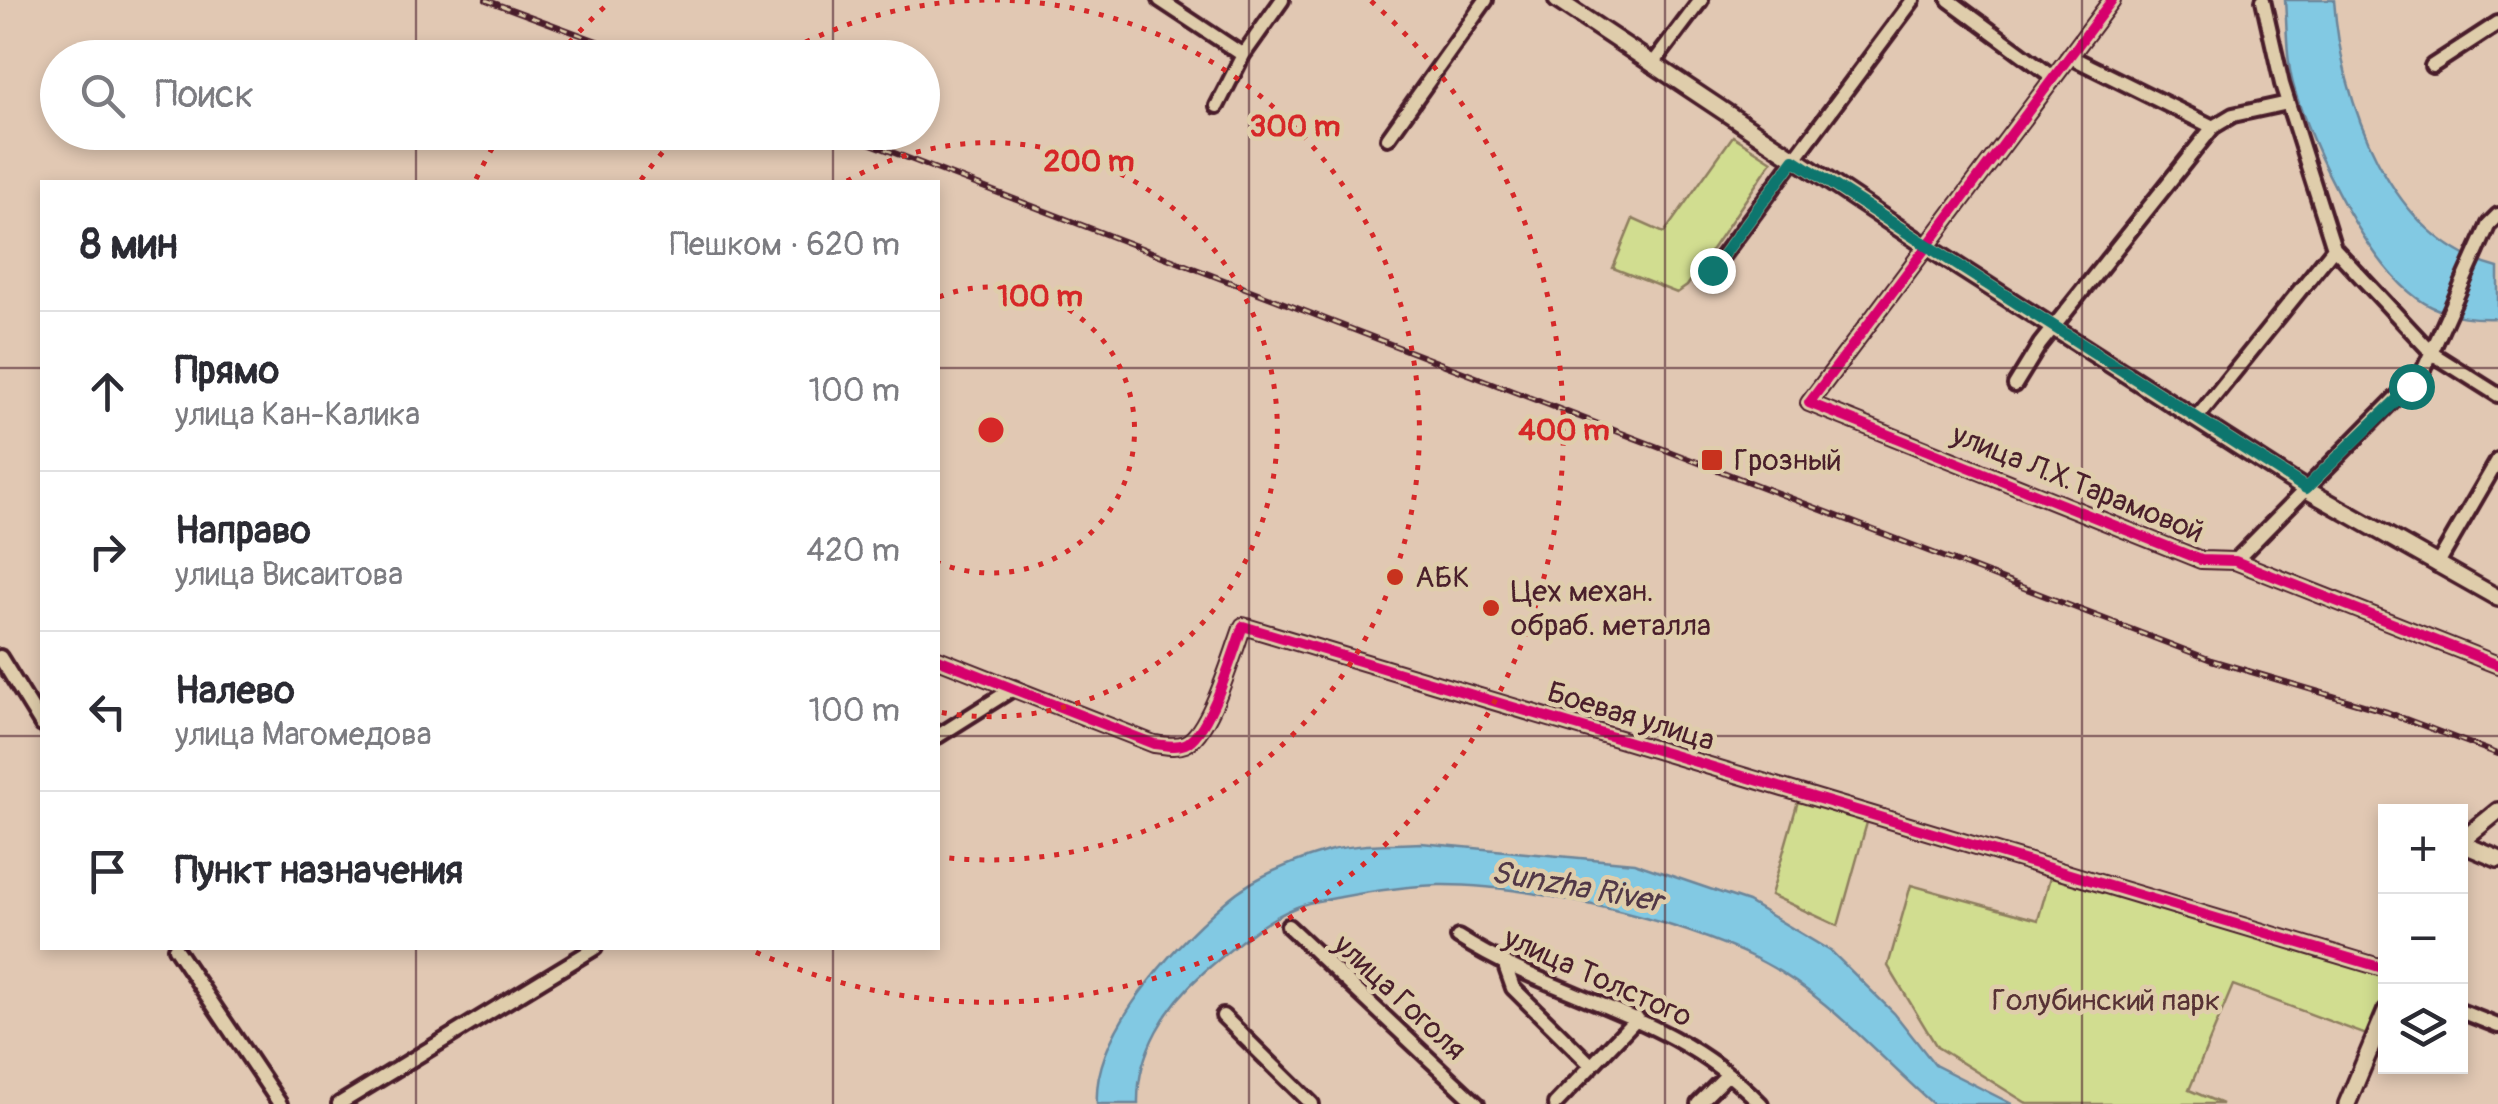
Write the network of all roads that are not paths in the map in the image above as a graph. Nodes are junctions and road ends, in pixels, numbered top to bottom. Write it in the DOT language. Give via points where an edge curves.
graph roads {
  1 [pos="1160,0"];
  2 [pos="1282,0"];
  3 [pos="1486,0"];
  4 [pos="1557,0"];
  5 [pos="1701,0"];
  6 [pos="1913,0"];
  7 [pos="1950,0"];
  8 [pos="2112,0"];
  9 [pos="2263,0"];
  10 [pos="2498,23"];
  11 [pos="1242,55"];
  12 [pos="2069,56"];
  13 [pos="1652,66"];
  14 [pos="2432,66"];
  15 [pos="2053,77"];
  16 [pos="2288,103"];
  17 [pos="1217,106"];
  18 [pos="2213,127"];
  19 [pos="1388,138"];
  20 [pos="1794,160"];
  21 [pos="2494,220"];
  22 [pos="1926,246"];
  23 [pos="2334,248"];
  24 [pos="1712,270"];
  25 [pos="2054,328"];
  26 [pos="2433,354"];
  27 [pos="2015,385"];
  28 [pos="2498,395"];
  29 [pos="2196,419"];
  30 [pos="2498,460"];
  31 [pos="2306,488"];
  32 [pos="2235,561"];
  33 [pos="2437,565"];
  34 [pos="2498,598"];
  35 [pos="0,656"];
  36 [pos="940,660"];
  37 [pos="2498,664"];
  38 [pos="1014,688"];
  39 [pos="40,721"];
  40 [pos="940,735"];
  41 [pos="2498,811"];
  42 [pos="2468,835"];
  43 [pos="2468,846"];
  44 [pos="2498,859"];
  45 [pos="1288,926"];
  46 [pos="1458,937"];
  47 [pos="176,950"];
  48 [pos="592,950"];
  49 [pos="2378,967"];
  50 [pos="1506,968"];
  51 [pos="2468,1013"];
  52 [pos="1222,1016"];
  53 [pos="1638,1018"];
  54 [pos="2498,1026"];
  55 [pos="2378,1031"];
  56 [pos="1592,1066"];
  57 [pos="1727,1074"];
  58 [pos="280,1104"];
  59 [pos="339,1104"];
  60 [pos="1312,1104"];
  61 [pos="1477,1104"];
  62 [pos="1555,1104"];
  63 [pos="1698,1104"];
  64 [pos="1761,1104"];
  65 [pos="2348,1104"];
  1 -- 11 [label="street"];
  2 -- 11 [label="street"];
  3 -- 19 [label="street"];
  4 -- 13 [label="main road"];
  5 -- 13 [label="street"];
  6 -- 20 [label="street"];
  7 -- 15 [label="street"];
  8 -- 12 [label="street"];
  9 -- 16 [label="street"];
  10 -- 14 [label="street"];
  11 -- 17 [label="street"];
  12 -- 15 [label="street"];
  12 -- 18 [label="street"];
  13 -- 20 [label="main road"];
  15 -- 22 [label="street"];
  16 -- 18 [label="street" via="2233,114"];
  16 -- 23 [label="street"];
  18 -- 25 [label="street"];
  20 -- 22 [label="main road"];
  20 -- 24 [label="street"];
  21 -- 26 [label="street"];
  22 -- 25 [label="main road"];
  22 -- 32 [label="street, улица Л.Х.Тарамовой" via="1809,402 2201,560"];
  23 -- 26 [label="street"];
  23 -- 29 [label="street"];
  25 -- 27 [label="street"];
  25 -- 29 [label="main road"];
  26 -- 28 [label="street"];
  26 -- 31 [label="street" via="2411,386"];
  29 -- 31 [label="main road"];
  30 -- 33 [label="street"];
  31 -- 32 [label="street"];
  31 -- 33 [label="main road"];
  32 -- 37 [label="street, улица Л.Х.Тарамовой"];
  33 -- 34 [label="main road"];
  35 -- 39 [label="street"];
  36 -- 38 [label="street, Боевая улица"];
  38 -- 40 [label="street"];
  38 -- 49 [label="street, Боевая улица" via="1154,744 1184,745 1202,730 1243,626"];
  41 -- 42 [label="main road"];
  43 -- 44 [label="main road"];
  45 -- 61 [label="street, улица Гоголя"];
  46 -- 50 [label="street, улица Толстого"];
  47 -- 58 [label="street"];
  48 -- 59 [label="street"];
  50 -- 53 [label="street, улица Толстого" via="1537,974"];
  50 -- 56 [label="street" via="1513,988"];
  51 -- 54 [label="street"];
  52 -- 60 [label="street"];
  53 -- 56 [label="street"];
  53 -- 57 [label="street, улица Толстого" via="1686,1042"];
  55 -- 65 [label="main road"];
  56 -- 62 [label="street"];
  57 -- 63 [label="street"];
  57 -- 64 [label="street, улица Толстого"];
}
